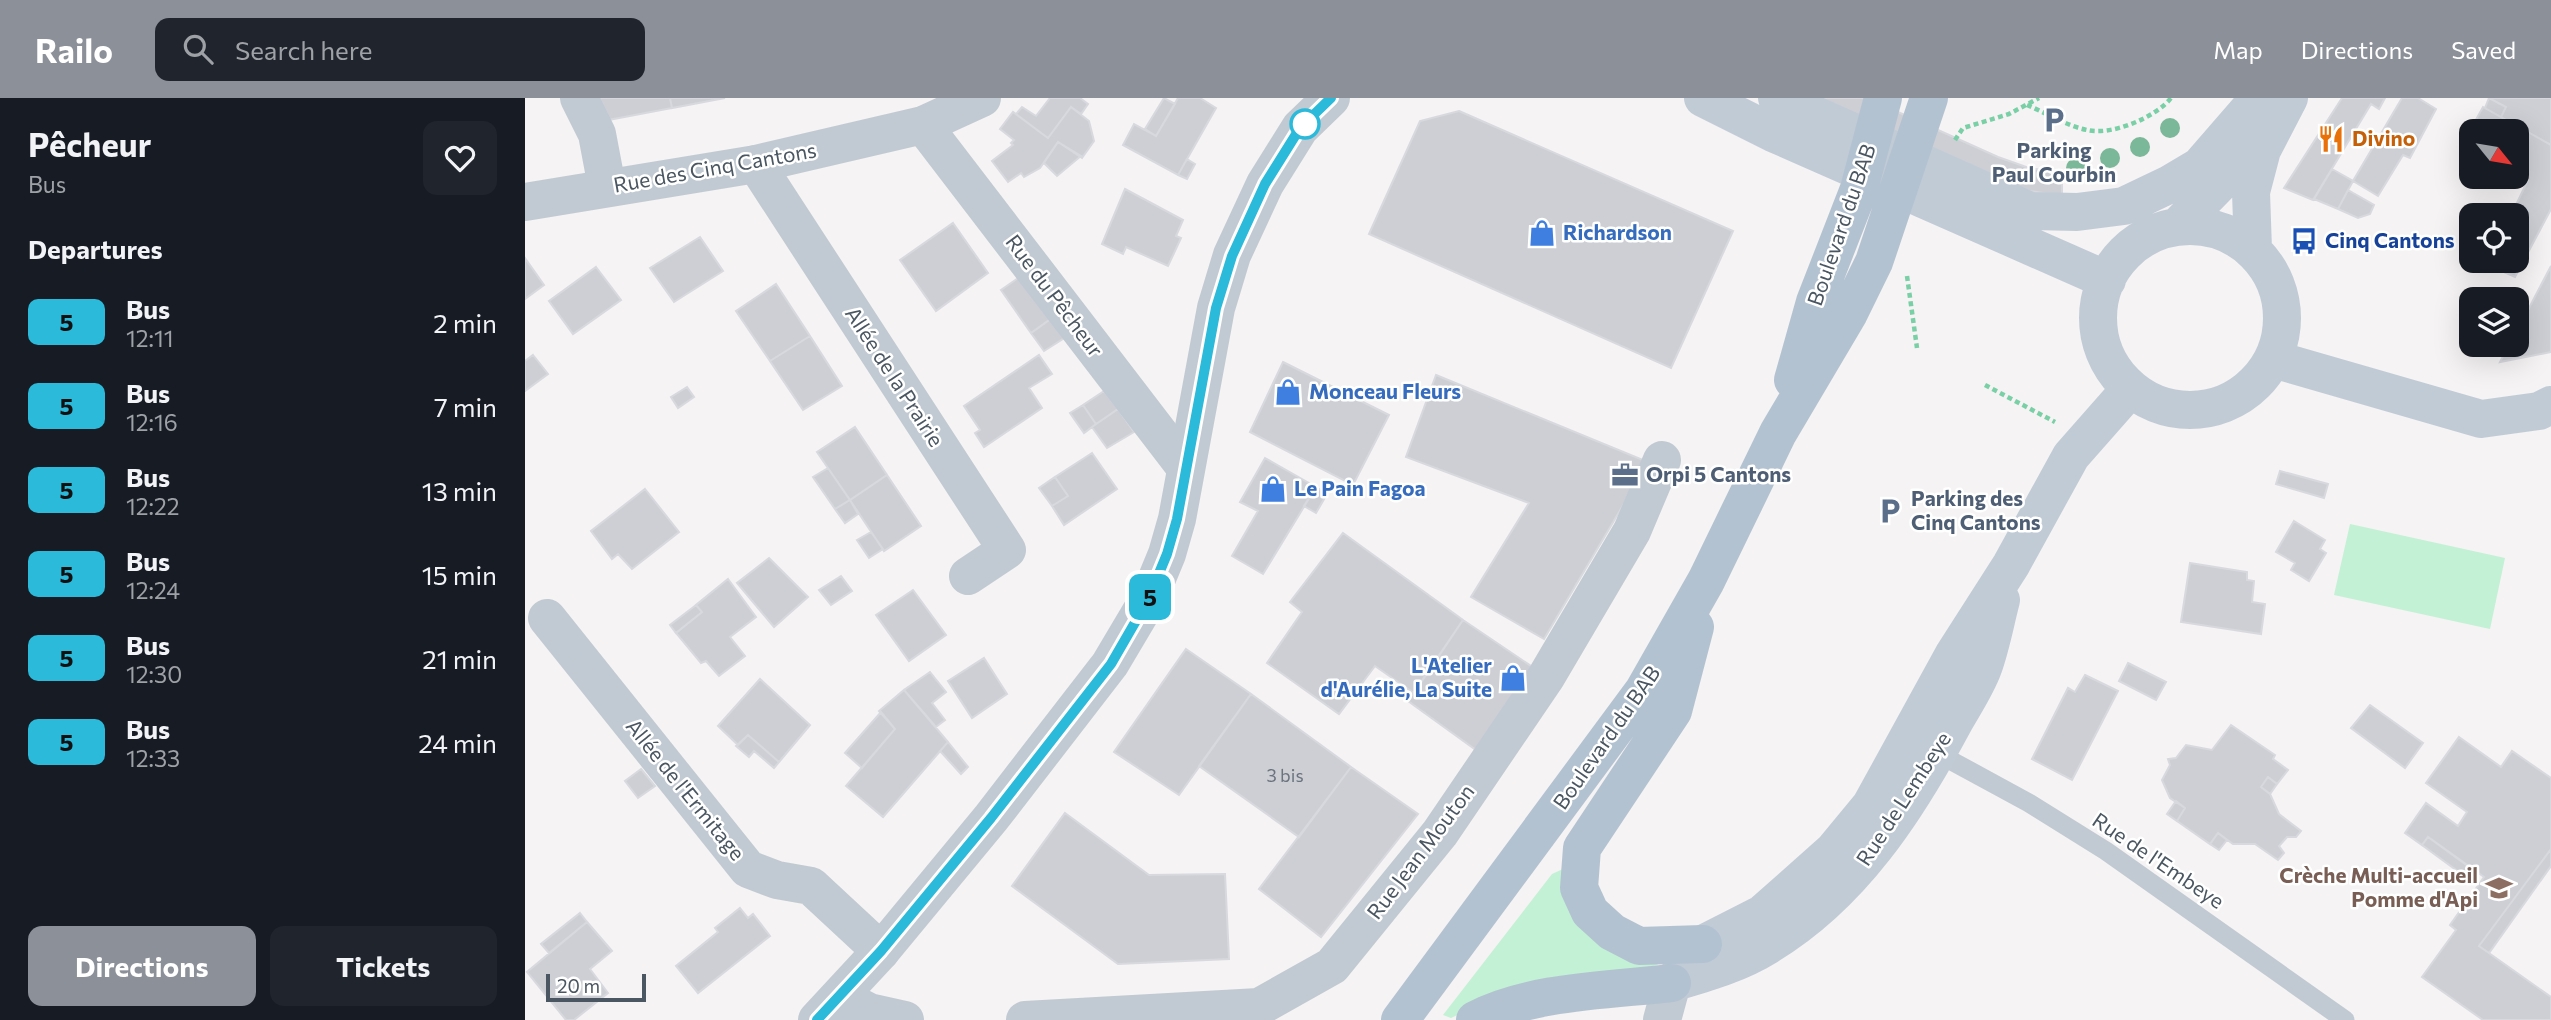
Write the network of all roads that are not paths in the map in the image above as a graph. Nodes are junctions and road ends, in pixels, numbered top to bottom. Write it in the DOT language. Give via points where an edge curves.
graph roads {
  1 [pos="579,98"];
  2 [pos="982,98"];
  3 [pos="1331,98"];
  4 [pos="1703,98"];
  5 [pos="1867,98"];
  6 [pos="1883,98"];
  7 [pos="1929,98"];
  8 [pos="2260,98"];
  9 [pos="2289,98"];
  10 [pos="1779,111"];
  11 [pos="923,125"];
  12 [pos="756,164"];
  13 [pos="607,187"];
  14 [pos="1859,189"];
  15 [pos="525,202"];
  16 [pos="1984,208"];
  17 [pos="2177,227"];
  18 [pos="2253,250"];
  19 [pos="2107,280"];
  20 [pos="2273,359"];
  21 [pos="2130,389"];
  22 [pos="2551,405"];
  23 [pos="1778,433"];
  24 [pos="1662,460"];
  25 [pos="1185,467"];
  26 [pos="2011,565"];
  27 [pos="968,576"];
  28 [pos="1706,581"];
  29 [pos="547,618"];
  30 [pos="1937,753"];
  31 [pos="1703,944"];
  32 [pos="881,951"];
  33 [pos="1453,951"];
  34 [pos="1672,983"];
  35 [pos="829,1009"];
  36 [pos="905,1020"];
  37 [pos="1025,1020"];
  38 [pos="1377,1020"];
  39 [pos="1400,1020"];
  40 [pos="1475,1020"];
  41 [pos="1662,1020"];
  42 [pos="2345,1020"];
  1 -- 13 [label="street" via="597,134"];
  2 -- 11 [label="street, Rue des Cinq Cantons"];
  3 -- 25 [label="street" via="1300,128 1265,184 1232,256 1216,308"];
  4 -- 10 [label="main road"];
  5 -- 14 [label="main road"];
  6 -- 14 [label="main road, Boulevard du BAB"];
  7 -- 23 [label="main road, Boulevard du BAB" via="1874,262"];
  8 -- 16 [label="main road" via="2200,166 2124,206 2077,212"];
  8 -- 17 [label="main road" via="2246,142 2222,181"];
  9 -- 18 [label="main road" via="2262,150 2251,192"];
  10 -- 16 [label="main road"];
  11 -- 12 [label="street, Rue des Cinq Cantons"];
  11 -- 25 [label="street, Rue du Pêcheur"];
  12 -- 13 [label="street, Rue des Cinq Cantons"];
  12 -- 27 [label="street, Allée de la Prairie" via="1007,550"];
  13 -- 15 [label="street, Rue des Cinq Cantons"];
  14 -- 23 [label="main road, Boulevard du BAB" via="1815,302"];
  16 -- 19 [label="main road"];
  17 -- 18 [label="main road" via="2204,227 2230,235"];
  17 -- 19 [label="main road" via="2128,251"];
  18 -- 20 [label="main road" via="2268,269 2280,302 2281,337"];
  19 -- 21 [label="main road" via="2099,308 2100,338 2111,366"];
  20 -- 21 [label="main road" via="2257,382 2234,399 2208,409 2181,410 2154,403"];
  20 -- 22 [label="main road" via="2481,419 2539,411"];
  21 -- 26 [label="main road, Rue de Lembeye" via="2071,456"];
  23 -- 28 [label="main road, Boulevard du BAB"];
  24 -- 37 [label="street, Rue Jean Mouton" via="1632,531 1546,677 1440,833 1332,966 1259,1007"];
  25 -- 32 [label="street" via="1167,554 1148,600 1111,664"];
  26 -- 30 [label="main road, Rue de Lembeye" via="1983,669"];
  26 -- 31 [label="main road, Rue de Lembeye" via="1954,654 1871,805 1833,851 1762,914"];
  28 -- 31 [label="main road" via="1673,711 1582,848 1579,888 1590,912 1612,932 1639,946"];
  28 -- 33 [label="main road, Boulevard du BAB" via="1644,690"];
  29 -- 32 [label="street, Allée de l'Ermitage" via="748,869 811,886"];
  30 -- 34 [label="main road, Rue de Lembeye" via="1888,829 1829,901 1765,948"];
  30 -- 42 [label="lane, Rue de l'Embeye" via="2106,851"];
  31 -- 34 [label="street"];
  32 -- 35 [label="street"];
  33 -- 38 [label="main road"];
  33 -- 39 [label="main road, Boulevard du BAB"];
  34 -- 40 [label="main road" via="1534,1000"];
  34 -- 41 [label="street"];
  35 -- 36 [label="street"];
}
